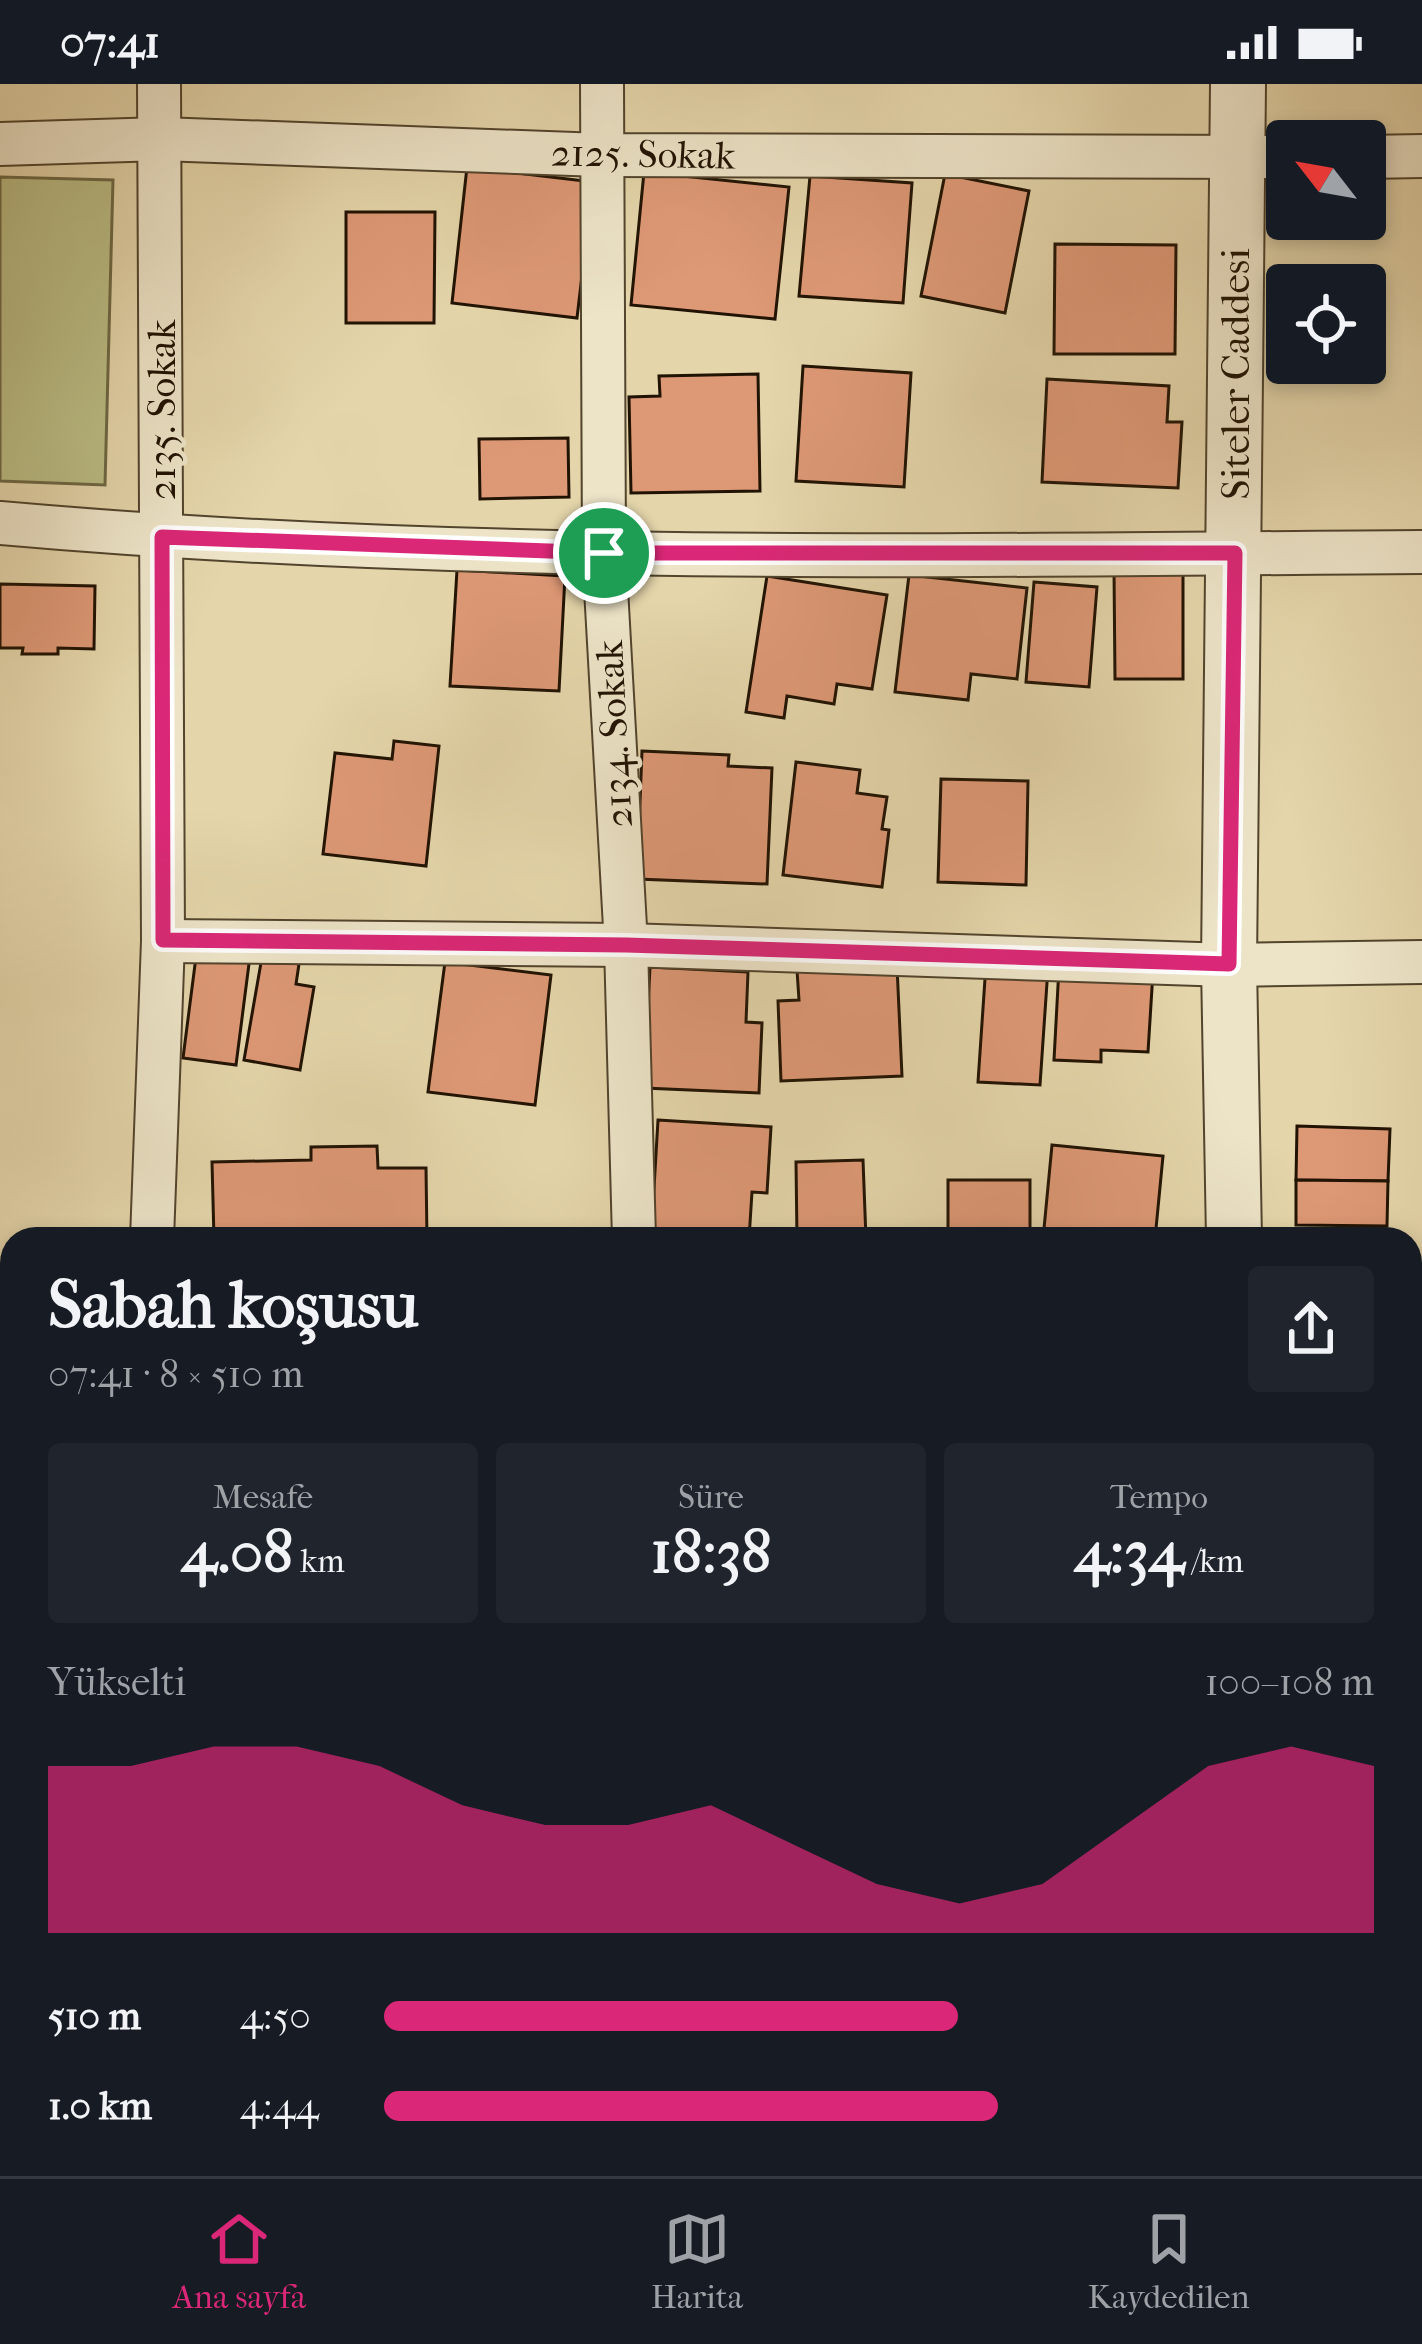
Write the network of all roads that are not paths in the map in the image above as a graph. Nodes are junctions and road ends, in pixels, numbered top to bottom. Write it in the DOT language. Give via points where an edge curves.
graph roads {
  1 [pos="159,84"];
  2 [pos="602,84"];
  3 [pos="1238,84"];
  4 [pos="161,139"];
  5 [pos="0,144"];
  6 [pos="601,154"];
  7 [pos="1422,156"];
  8 [pos="1386,157"];
  9 [pos="1262,158"];
  10 [pos="0,523"];
  11 [pos="162,537"];
  12 [pos="1422,552"];
  13 [pos="604,553"];
  14 [pos="1235,553"];
  15 [pos="163,940"];
  16 [pos="626,945"];
  17 [pos="1422,962"];
  18 [pos="1229,964"];
  19 [pos="152,1227"];
  20 [pos="634,1227"];
  21 [pos="1234,1227"];
  1 -- 4 [label="street, 2135. Sokak"];
  2 -- 6 [label="street, 2134. Sokak"];
  3 -- 9 [label="street, Siteler Caddesi"];
  4 -- 5 [label="street, 2125. Sokak"];
  4 -- 6 [label="street, 2125. Sokak"];
  4 -- 11 [label="street, 2135. Sokak"];
  6 -- 9 [label="street, 2125. Sokak"];
  6 -- 13 [label="street, 2134. Sokak"];
  7 -- 8 [label="street"];
  9 -- 14 [label="street, Siteler Caddesi"];
  10 -- 11 [label="street"];
  11 -- 13 [label="street"];
  11 -- 15 [label="street, 2135. Sokak"];
  12 -- 14 [label="street"];
  13 -- 14 [label="street"];
  13 -- 16 [label="street, 2134. Sokak"];
  14 -- 18 [label="street, Siteler Caddesi"];
  15 -- 16 [label="street"];
  15 -- 19 [label="street, 2135. Sokak"];
  16 -- 18 [label="street"];
  16 -- 20 [label="street, 2134. Sokak"];
  17 -- 18 [label="street"];
  18 -- 21 [label="street, Siteler Caddesi"];
}
